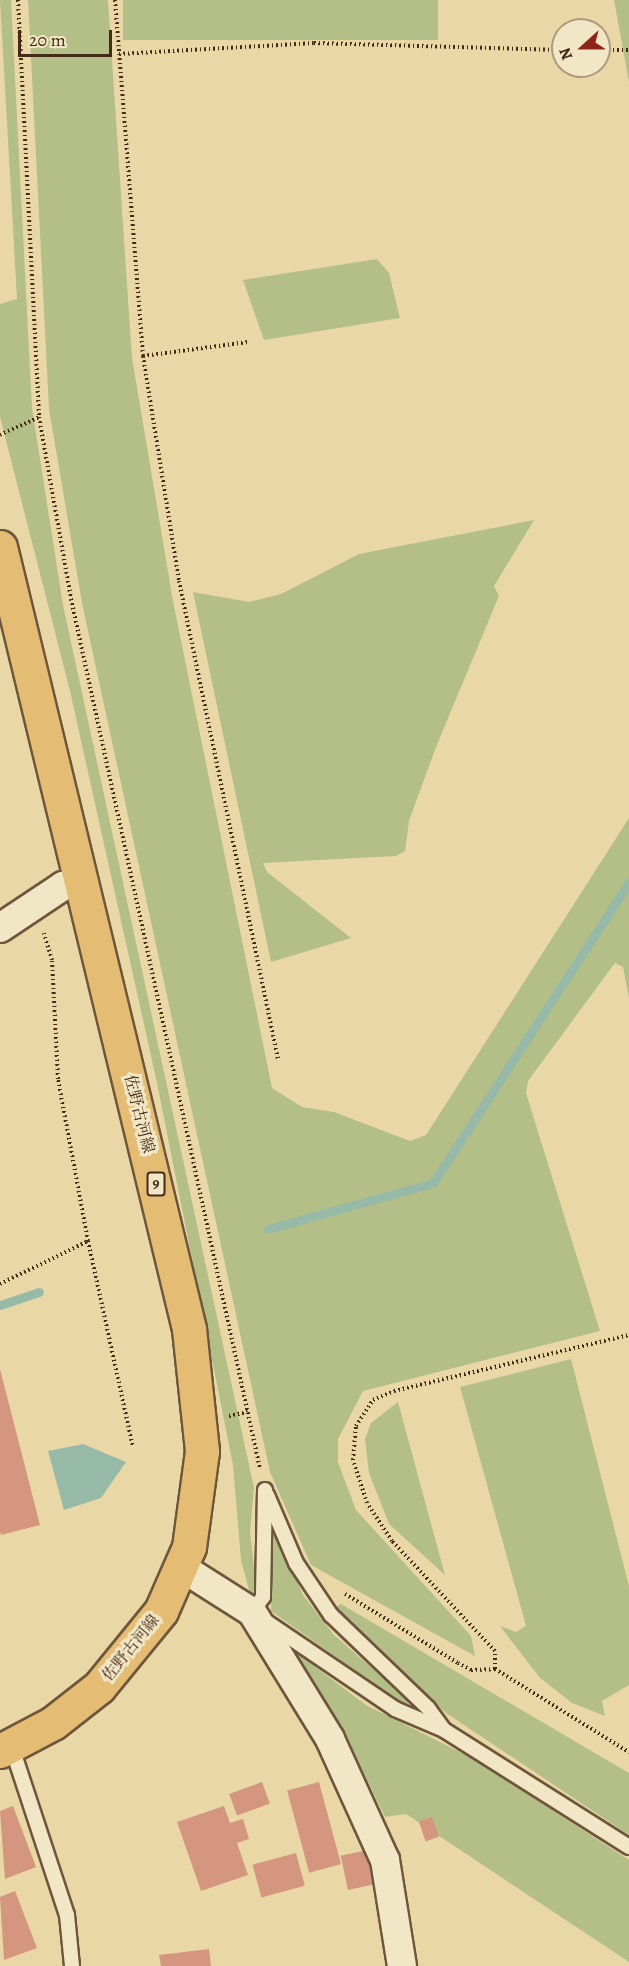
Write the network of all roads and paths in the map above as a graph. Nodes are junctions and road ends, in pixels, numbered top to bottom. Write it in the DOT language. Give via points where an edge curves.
graph roads {
  1 [pos="18,0"];
  2 [pos="115,0"];
  3 [pos="551,50"];
  4 [pos="611,50"];
  5 [pos="629,50"];
  6 [pos="119,54"];
  7 [pos="248,342"];
  8 [pos="143,356"];
  9 [pos="39,417"];
  10 [pos="0,435"];
  11 [pos="0,547"];
  12 [pos="83,881"];
  13 [pos="33,908"];
  14 [pos="0,928"];
  15 [pos="278,1059"];
  16 [pos="88,1241"];
  17 [pos="0,1284"];
  18 [pos="629,1335"];
  19 [pos="134,1447"];
  20 [pos="265,1490"];
  21 [pos="181,1567"];
  22 [pos="314,1591"];
  23 [pos="252,1612"];
  24 [pos="495,1669"];
  25 [pos="444,1730"];
  26 [pos="6,1748"];
  27 [pos="629,1752"];
  28 [pos="629,1847"];
  29 [pos="72,1966"];
  30 [pos="402,1966"];
  1 -- 9 [label="path"];
  2 -- 6 [label="path"];
  3 -- 6 [label="path" via="314,43"];
  4 -- 5 [label="path"];
  6 -- 8 [label="path"];
  7 -- 8 [label="path"];
  8 -- 15 [label="path" via="179,581"];
  9 -- 10 [label="path"];
  9 -- 20 [label="path" via="71,598"];
  11 -- 12 [label="main road, 佐野古河線 / 9"];
  12 -- 13 [label="street" via="63,886"];
  12 -- 21 [label="main road, 佐野古河線 / 9" via="189,1329 202,1451 198,1502"];
  13 -- 14 [label="street"];
  13 -- 16 [label="path" via="52,960 58,1079"];
  16 -- 17 [label="path"];
  16 -- 19 [label="path"];
  18 -- 24 [label="path" via="394,1391 373,1400 356,1426 353,1460 367,1503 392,1540 495,1651"];
  20 -- 22 [label="lane" via="296,1563"];
  20 -- 23 [label="lane" via="263,1597"];
  21 -- 23 [label="street"];
  21 -- 26 [label="main road, 佐野古河線 / 9" via="139,1644 99,1687 53,1724"];
  22 -- 24 [label="path" via="340,1590 471,1670"];
  22 -- 25 [label="lane" via="331,1615 429,1708"];
  23 -- 25 [label="lane" via="395,1709"];
  23 -- 30 [label="street" via="330,1739 366,1811 385,1860"];
  24 -- 27 [label="path"];
  25 -- 28 [label="lane"];
  26 -- 29 [label="lane" via="67,1915"];
}
